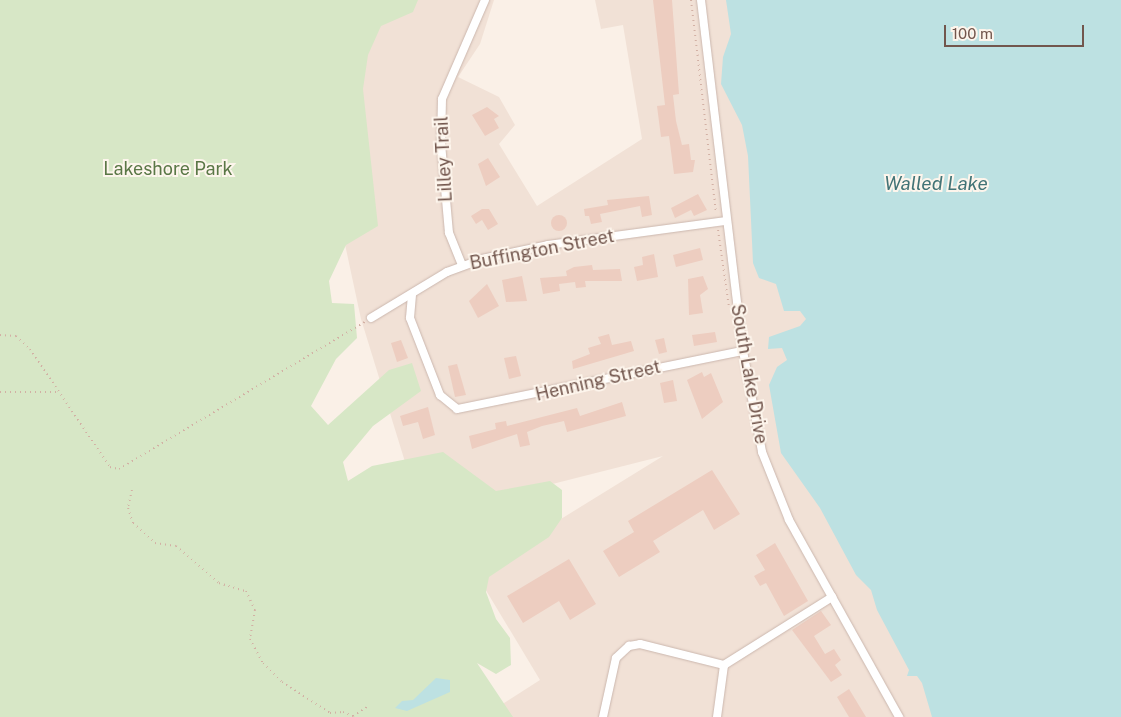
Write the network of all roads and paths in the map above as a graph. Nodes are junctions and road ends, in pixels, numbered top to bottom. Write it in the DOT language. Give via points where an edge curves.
graph roads {
  1 [pos="486,0"];
  2 [pos="690,0"];
  3 [pos="701,0"];
  4 [pos="726,221"];
  5 [pos="717,222"];
  6 [pos="462,265"];
  7 [pos="412,295"];
  8 [pos="729,311"];
  9 [pos="371,318"];
  10 [pos="0,335"];
  11 [pos="743,351"];
  12 [pos="0,392"];
  13 [pos="59,392"];
  14 [pos="132,490"];
  15 [pos="832,597"];
  16 [pos="724,665"];
  17 [pos="367,707"];
  18 [pos="353,717"];
  19 [pos="603,717"];
  20 [pos="717,717"];
  21 [pos="899,717"];
  1 -- 6 [label="street, Lilley Trail" via="442,100 440,143 449,233"];
  2 -- 5 [label="path"];
  3 -- 4 [label="street, South Lake Drive"];
  4 -- 5 [label="street, Buffington Street"];
  4 -- 11 [label="street, South Lake Drive"];
  5 -- 6 [label="street, Buffington Street" via="548,245"];
  5 -- 8 [label="path"];
  6 -- 7 [label="street, Buffington Street"];
  7 -- 9 [label="street, Buffington Street"];
  7 -- 11 [label="street, Henning Street" via="410,318 440,395 453,407 472,409"];
  9 -- 13 [label="path" via="118,469 110,467"];
  10 -- 13 [label="path" via="16,336"];
  11 -- 15 [label="street, South Lake Drive" via="772,483"];
  12 -- 13 [label="path"];
  14 -- 18 [label="path" via="128,508 133,523 156,544 176,546 218,583 246,591 254,610 250,639 263,663 320,710"];
  15 -- 16 [label="street"];
  15 -- 21 [label="street, South Lake Drive"];
  16 -- 19 [label="street" via="640,644 629,646 616,658"];
  16 -- 20 [label="street"];
  17 -- 18 [label="path"];
}
